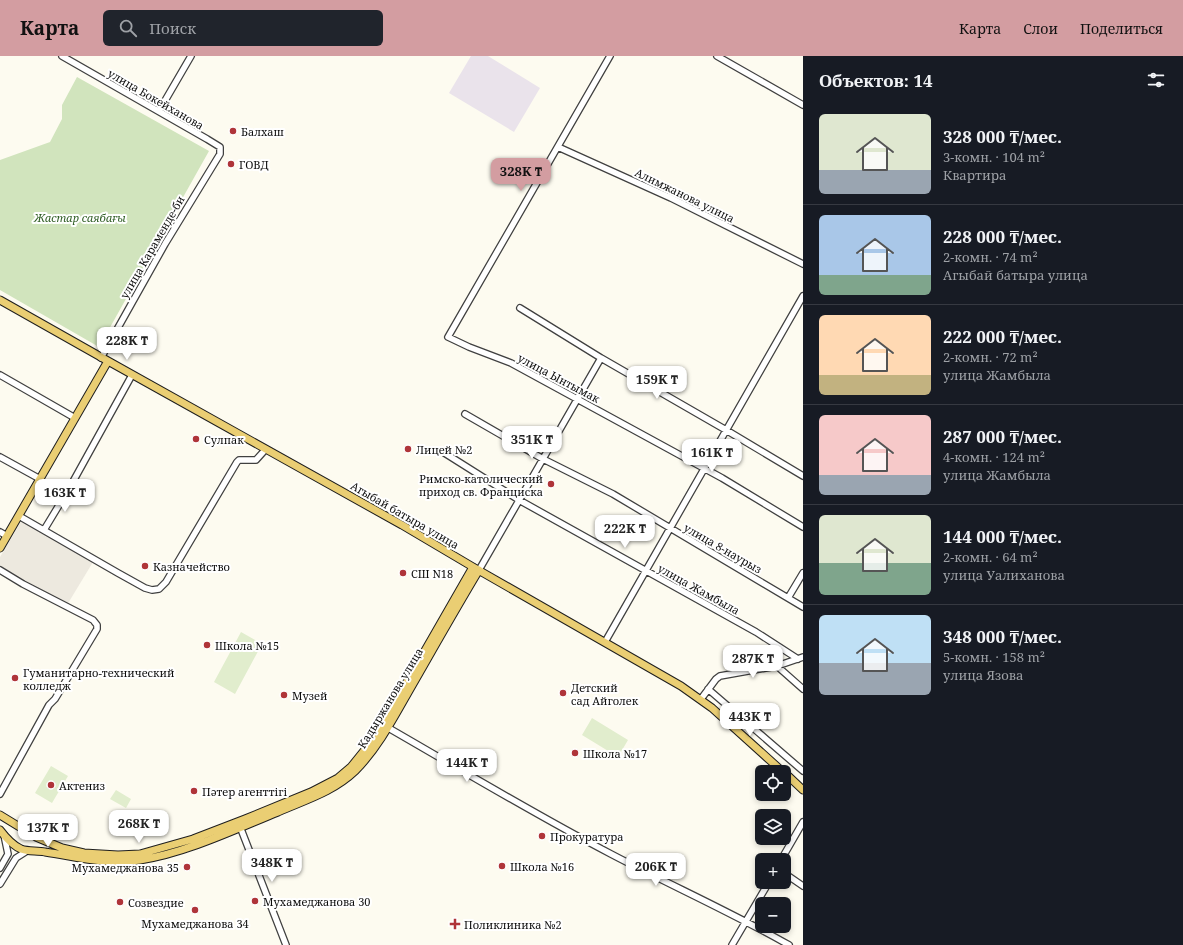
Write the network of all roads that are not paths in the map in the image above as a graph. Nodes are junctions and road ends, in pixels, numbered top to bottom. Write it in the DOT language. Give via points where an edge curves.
graph roads {
  1 [pos="62,56"];
  2 [pos="191,56"];
  3 [pos="610,56"];
  4 [pos="717,56"];
  5 [pos="803,105"];
  6 [pos="159,112"];
  7 [pos="220,147"];
  8 [pos="558,147"];
  9 [pos="803,264"];
  10 [pos="803,296"];
  11 [pos="0,300"];
  12 [pos="520,308"];
  13 [pos="600,358"];
  14 [pos="104,360"];
  15 [pos="0,375"];
  16 [pos="132,375"];
  17 [pos="577,399"];
  18 [pos="465,414"];
  19 [pos="75,418"];
  20 [pos="726,430"];
  21 [pos="265,450"];
  22 [pos="443,452"];
  23 [pos="0,457"];
  24 [pos="543,459"];
  25 [pos="704,469"];
  26 [pos="803,476"];
  27 [pos="40,479"];
  28 [pos="519,500"];
  29 [pos="18,516"];
  30 [pos="803,527"];
  31 [pos="670,528"];
  32 [pos="44,530"];
  33 [pos="0,532"];
  34 [pos="7,536"];
  35 [pos="0,547"];
  36 [pos="476,569"];
  37 [pos="0,570"];
  38 [pos="646,571"];
  39 [pos="803,573"];
  40 [pos="788,598"];
  41 [pos="803,607"];
  42 [pos="605,642"];
  43 [pos="801,658"];
  44 [pos="777,666"];
  45 [pos="803,689"];
  46 [pos="708,690"];
  47 [pos="701,699"];
  48 [pos="385,726"];
  49 [pos="776,765"];
  50 [pos="803,771"];
  51 [pos="791,779"];
  52 [pos="803,790"];
  53 [pos="0,794"];
  54 [pos="0,815"];
  55 [pos="803,822"];
  56 [pos="14,823"];
  57 [pos="239,825"];
  58 [pos="2,833"];
  59 [pos="36,837"];
  60 [pos="30,851"];
  61 [pos="785,853"];
  62 [pos="0,868"];
  63 [pos="791,878"];
  64 [pos="0,884"];
  65 [pos="803,886"];
  66 [pos="765,889"];
  67 [pos="747,921"];
  68 [pos="286,945"];
  69 [pos="732,945"];
  70 [pos="789,945"];
  1 -- 6 [label="street, улица Бокейханова"];
  2 -- 6 [label="street"];
  3 -- 8 [label="street"];
  4 -- 5 [label="street"];
  6 -- 7 [label="street, улица Бокейханова"];
  7 -- 14 [label="street, улица Караменде-би" via="220,154 165,244"];
  8 -- 9 [label="street, Алимжанова улица" via="671,198"];
  8 -- 17 [label="street, улица Ынтымак" via="448,337 511,363"];
  10 -- 20 [label="street"];
  11 -- 14 [label="main road, Агыбай батыра улица"];
  12 -- 13 [label="street"];
  13 -- 17 [label="street, Кадыржанова улица"];
  13 -- 20 [label="street"];
  14 -- 16 [label="main road, Агыбай батыра улица"];
  14 -- 19 [label="main road, улица Караменде-би"];
  15 -- 19 [label="street"];
  16 -- 21 [label="main road, Агыбай батыра улица"];
  16 -- 32 [label="street"];
  17 -- 24 [label="street, Кадыржанова улица"];
  17 -- 25 [label="street, улица Ынтымак"];
  18 -- 24 [label="street, улица 8-наурыз"];
  19 -- 27 [label="main road, улица Караменде-би"];
  20 -- 25 [label="street"];
  20 -- 26 [label="street"];
  21 -- 32 [label="street" via="256,460 237,462 166,582 159,589 145,588"];
  21 -- 36 [label="main road, Агыбай батыра улица"];
  22 -- 28 [label="street, улица Жамбыла"];
  23 -- 27 [label="street"];
  24 -- 28 [label="street, Кадыржанова улица"];
  24 -- 31 [label="street, улица 8-наурыз" via="614,494"];
  25 -- 30 [label="street, улица Ынтымак"];
  25 -- 31 [label="street"];
  27 -- 29 [label="main road, улица Караменде-би"];
  28 -- 36 [label="street, Кадыржанова улица"];
  28 -- 38 [label="street, улица Жамбыла"];
  29 -- 32 [label="street"];
  29 -- 34 [label="main road, улица Караменде-би"];
  31 -- 38 [label="street"];
  31 -- 40 [label="street, улица 8-наурыз"];
  33 -- 34 [label="street"];
  34 -- 35 [label="main road, улица Караменде-би"];
  36 -- 42 [label="main road, Агыбай батыра улица"];
  36 -- 48 [label="main road, Кадыржанова улица"];
  37 -- 53 [label="street" via="97,625"];
  38 -- 42 [label="street"];
  38 -- 43 [label="street, улица Жамбыла"];
  39 -- 40 [label="street"];
  40 -- 41 [label="street, улица 8-наурыз"];
  42 -- 47 [label="main road, Агыбай батыра улица"];
  43 -- 44 [label="street"];
  44 -- 45 [label="street"];
  44 -- 46 [label="street" via="720,676"];
  46 -- 47 [label="street"];
  46 -- 50 [label="street"];
  47 -- 49 [label="main road, Агыбай батыра улица"];
  48 -- 57 [label="main road, Кадыржанова улица" via="367,757 342,783 314,797"];
  48 -- 67 [label="street" via="609,853"];
  51 -- 52 [label="main road, Агыбай батыра улица"];
  54 -- 56 [label="main road, Кадыржанова улица"];
  55 -- 61 [label="street"];
  56 -- 58 [label="main road" via="6,827"];
  56 -- 59 [label="main road, Кадыржанова улица"];
  57 -- 59 [label="main road, Кадыржанова улица" via="140,854 84,853 62,848"];
  57 -- 60 [label="main road, Кадыржанова улица" via="191,846 140,860 95,861"];
  57 -- 68 [label="street"];
  58 -- 60 [label="main road" via="17,847"];
  58 -- 62 [label="street" via="8,854"];
  59 -- 60 [label="main road" via="38,848"];
  60 -- 64 [label="street" via="16,858"];
  63 -- 65 [label="street"];
  66 -- 67 [label="street"];
  67 -- 69 [label="street"];
  67 -- 70 [label="street"];
}
